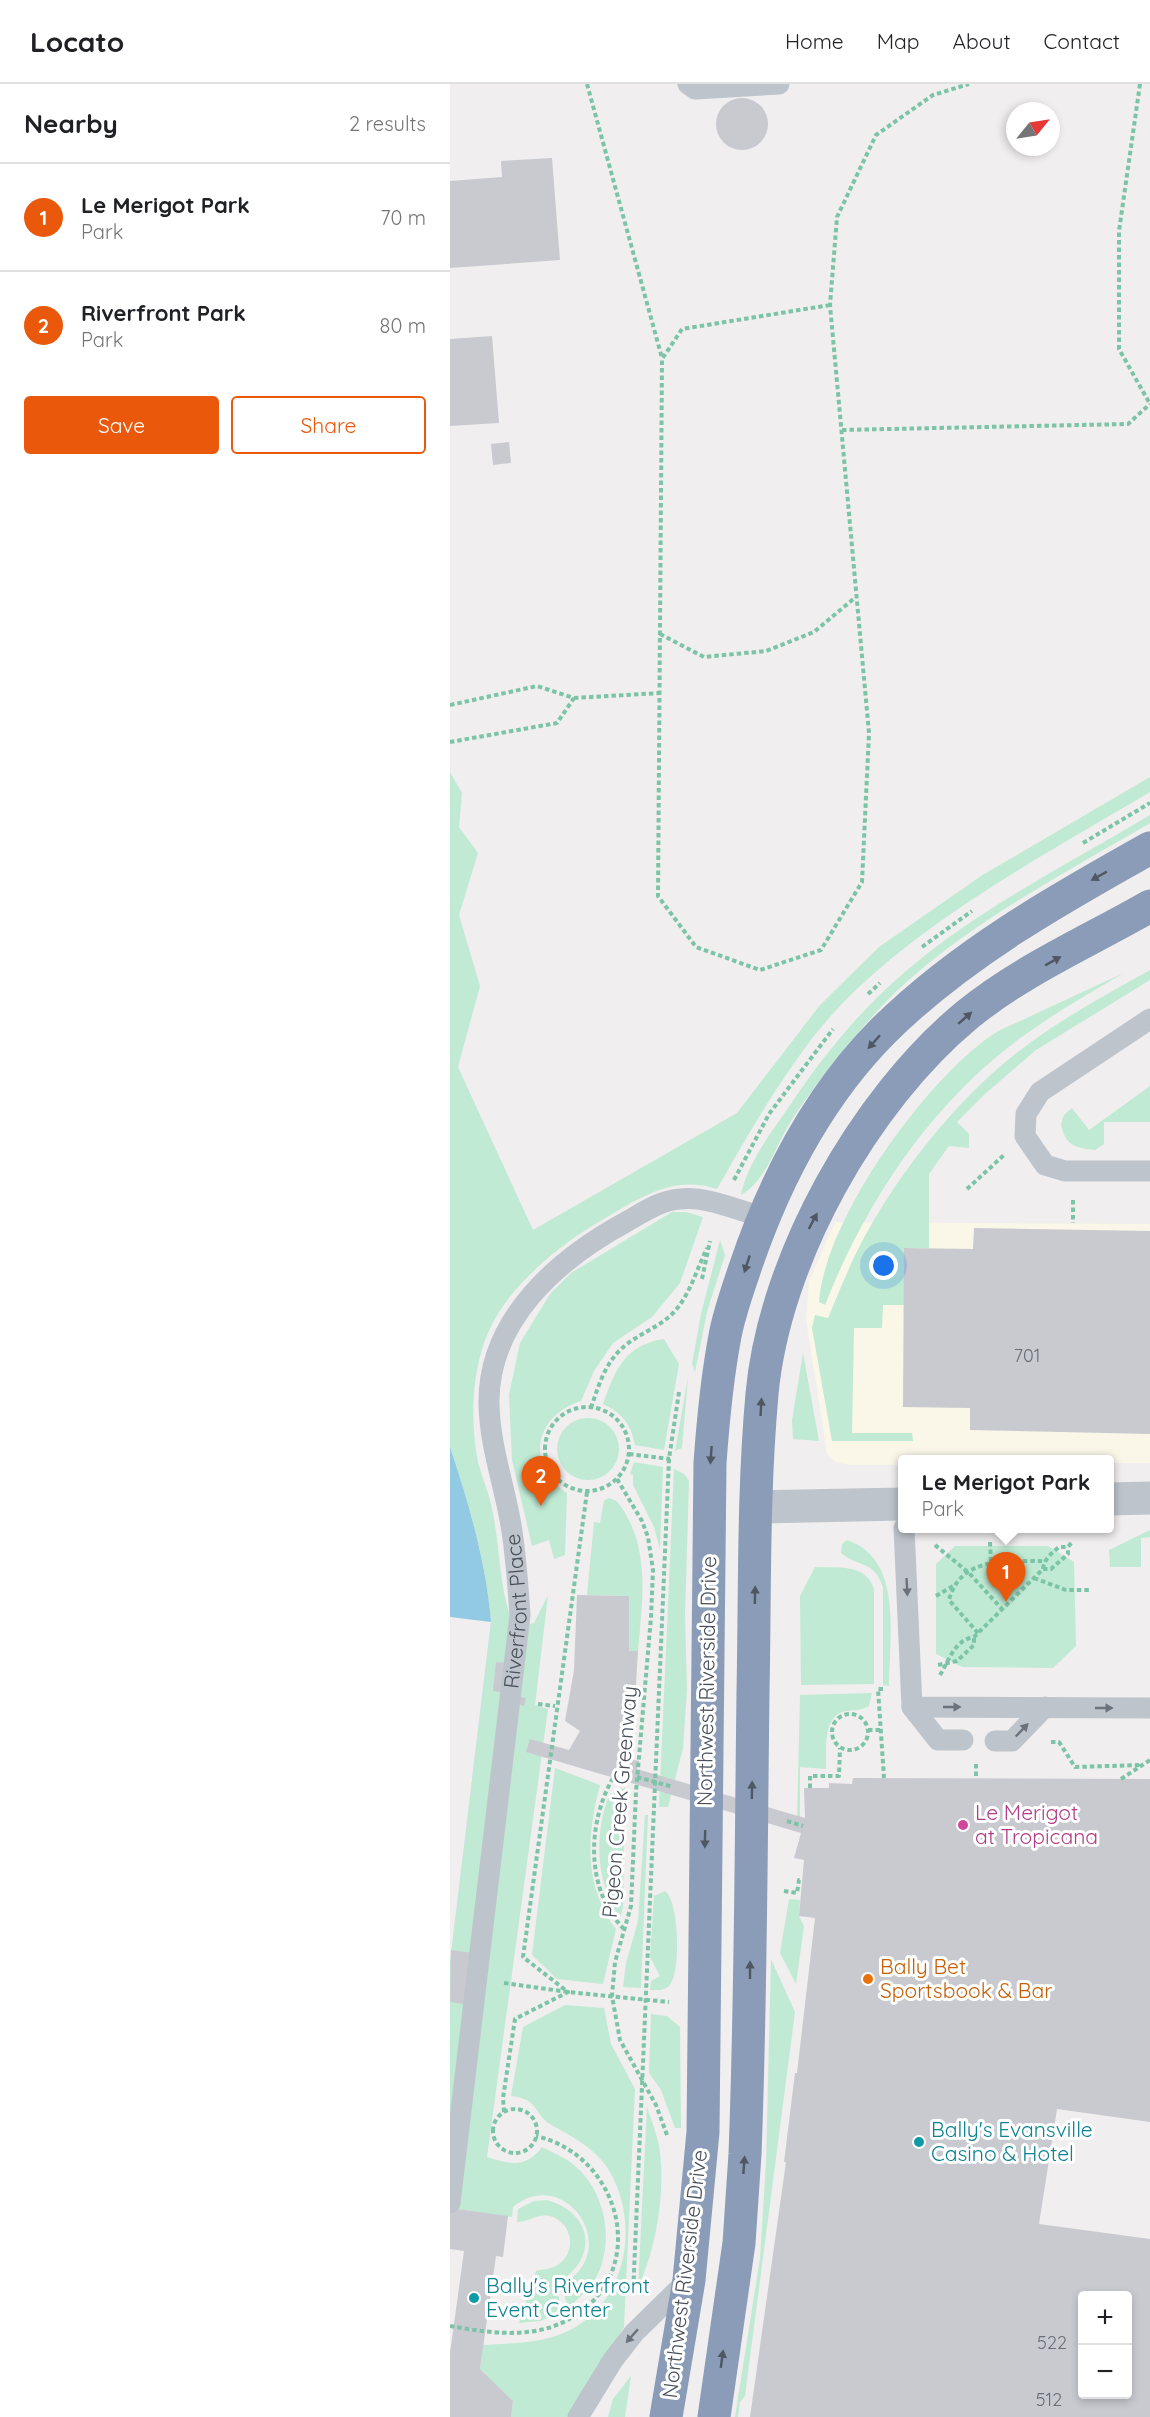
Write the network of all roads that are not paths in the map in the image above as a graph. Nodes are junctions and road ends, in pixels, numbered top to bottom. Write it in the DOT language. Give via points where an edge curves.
graph roads {
  1 [pos="688,84"];
  2 [pos="779,84"];
  3 [pos="1150,848"];
  4 [pos="1150,906"];
  5 [pos="1150,1018"];
  6 [pos="1150,1171"];
  7 [pos="763,1217"];
  8 [pos="1150,1498"];
  9 [pos="1114,1499"];
  10 [pos="898,1504"];
  11 [pos="756,1507"];
  12 [pos="904,1533"];
  13 [pos="912,1707"];
  14 [pos="1045,1707"];
  15 [pos="1150,1708"];
  16 [pos="963,1740"];
  17 [pos="1003,1741"];
  18 [pos="450,2203"];
  19 [pos="688,2280"];
  20 [pos="578,2417"];
  21 [pos="666,2417"];
  22 [pos="714,2417"];
  1 -- 2 [label="lane" via="695,89"];
  3 -- 7 [label="highway, Northwest Riverside Drive, one-way" via="1013,927 954,970 885,1029 850,1067 817,1113 786,1165"];
  11 -- 4 [label="highway, one-way" via="762,1392 789,1277 845,1160 885,1103 966,1016 1001,989"];
  5 -- 6 [label="lane" via="1040,1092 1026,1114 1025,1136 1045,1165 1065,1171"];
  7 -- 18 [label="lane, Riverfront Place" via="698,1197 652,1207 606,1232 555,1270 520,1308 502,1340 489,1403 495,1461 511,1523 519,1615"];
  7 -- 19 [label="highway, Northwest Riverside Drive, one-way" via="725,1334 710,1463 703,2132"];
  8 -- 9 [label="street"];
  10 -- 11 [label="street"];
  22 -- 11 [label="highway, one-way" via="739,2243 746,2132"];
  12 -- 13 [label="lane, one-way"];
  13 -- 14 [label="lane, one-way"];
  13 -- 16 [label="lane" via="938,1740"];
  14 -- 15 [label="lane, one-way"];
  17 -- 14 [label="lane, one-way"];
  19 -- 20 [label="lane, one-way" via="634,2333"];
  19 -- 21 [label="highway, Northwest Riverside Drive"];
}
